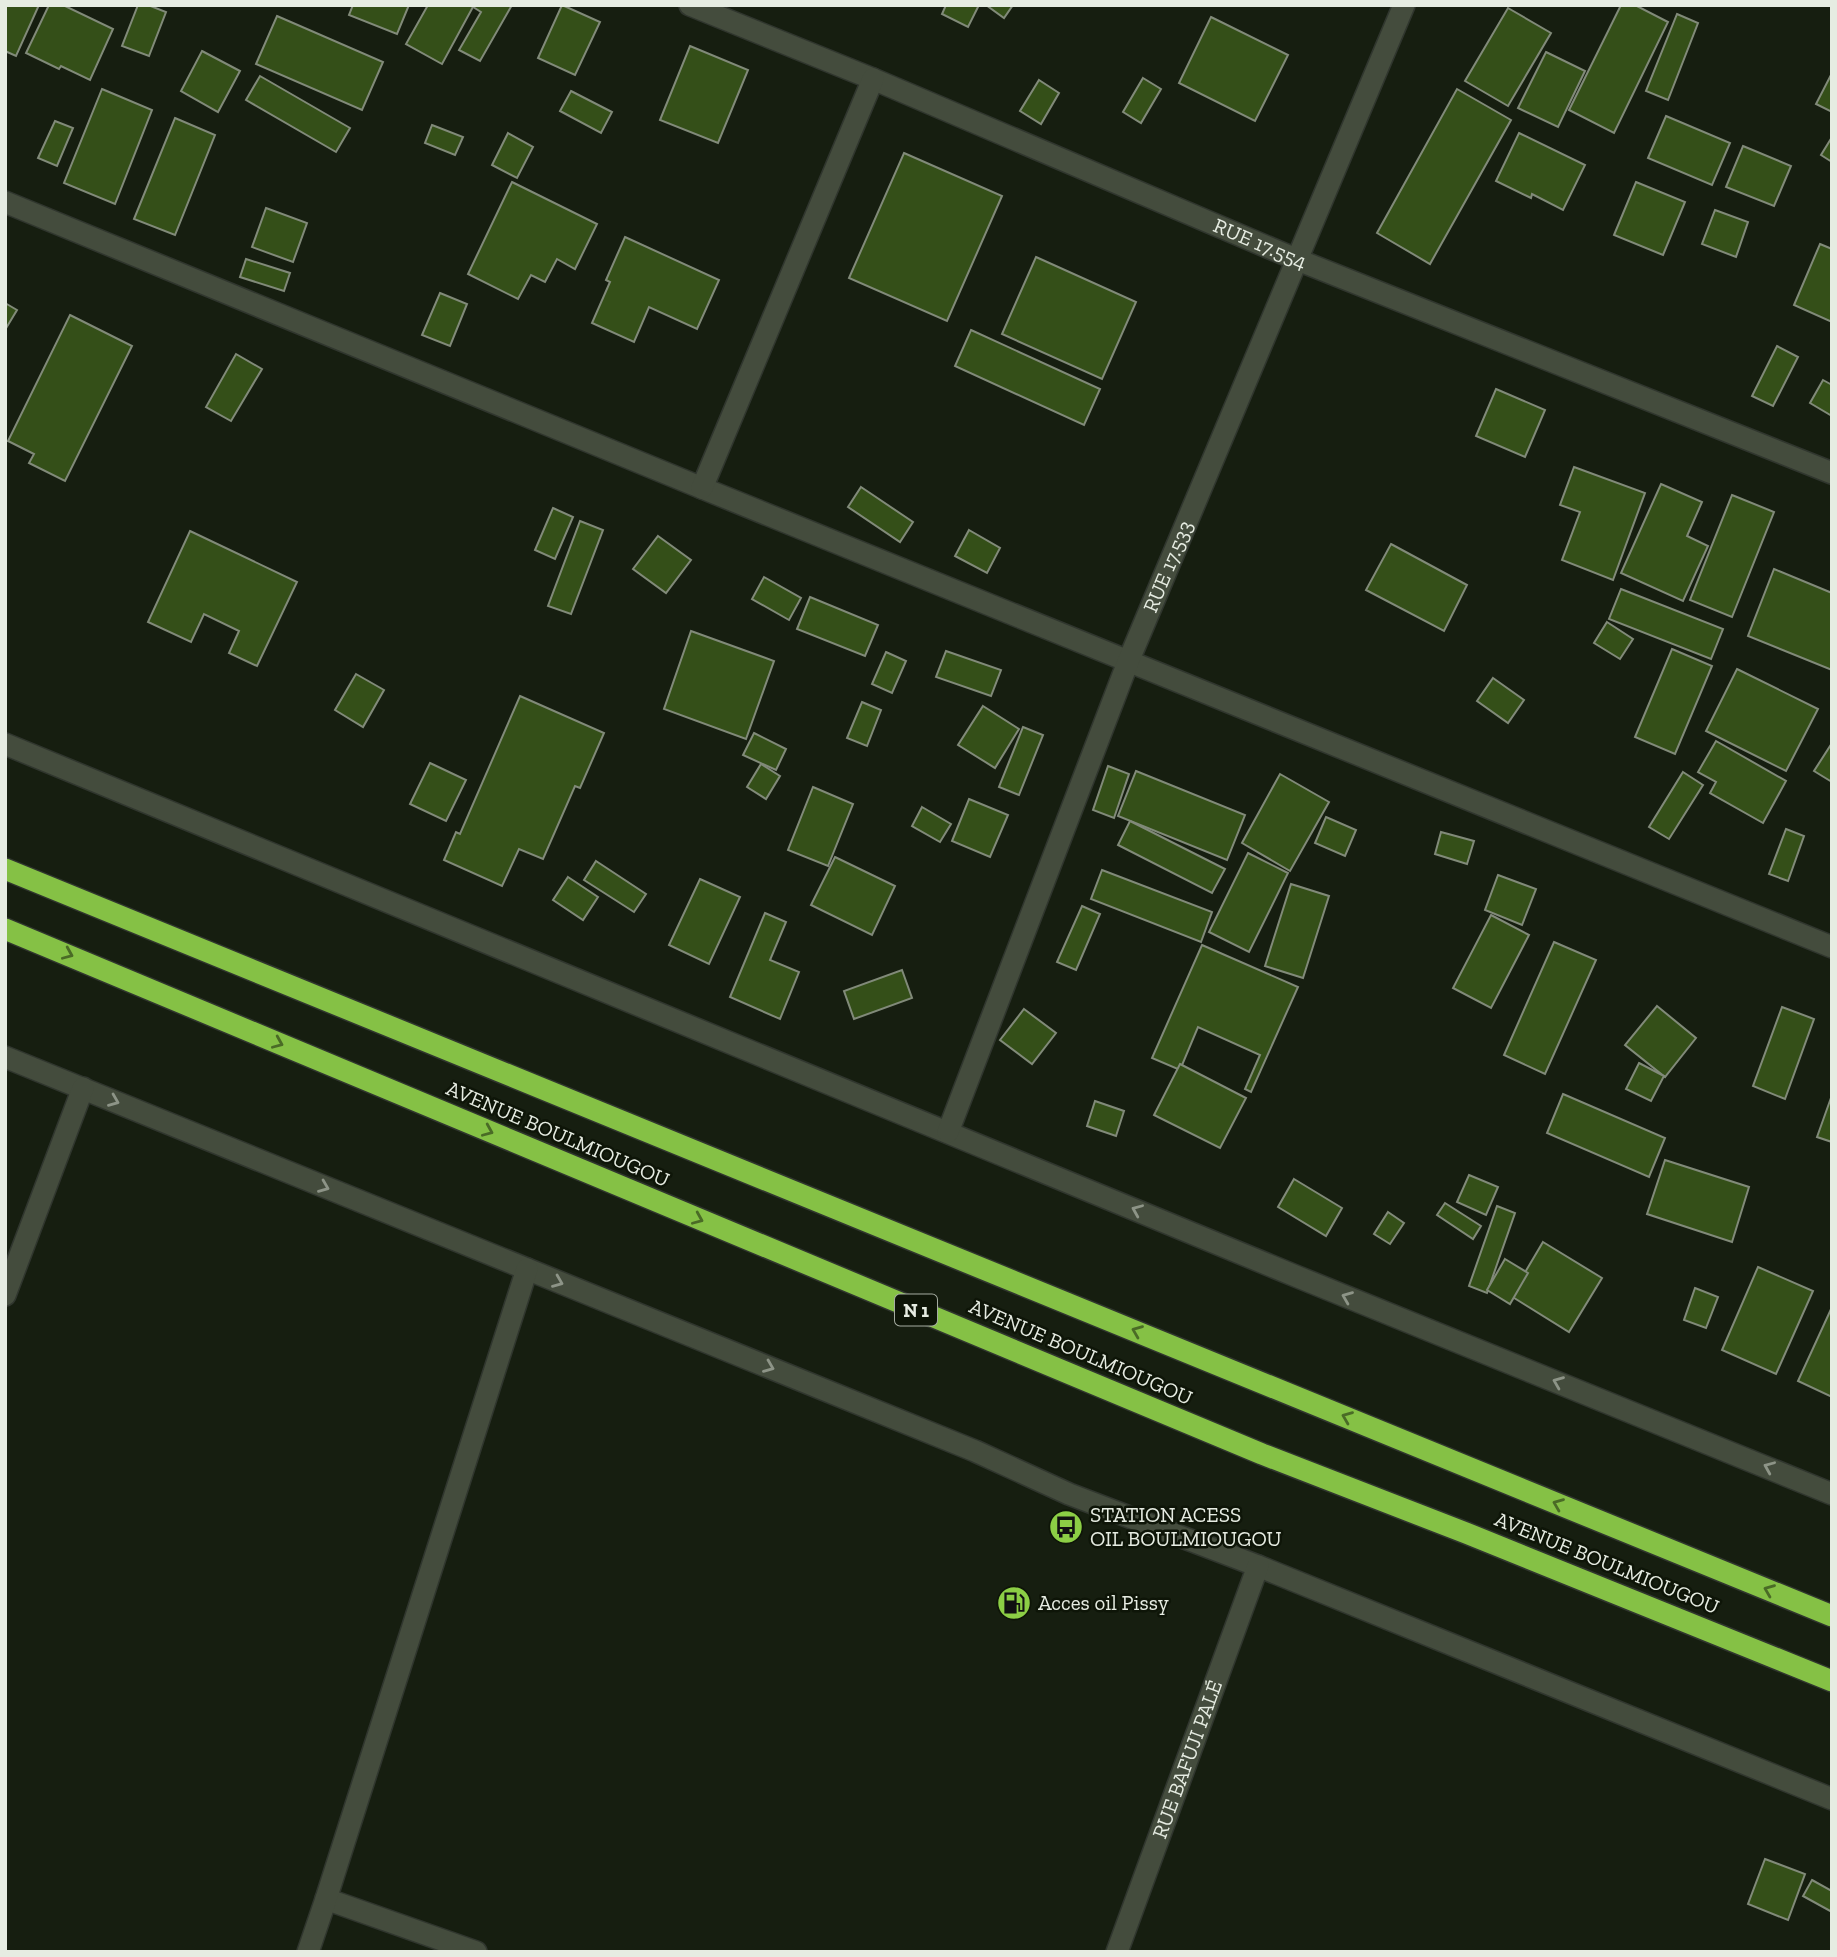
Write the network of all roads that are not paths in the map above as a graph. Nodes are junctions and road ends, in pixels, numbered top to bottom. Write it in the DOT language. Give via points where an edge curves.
graph roads {
  1 [pos="690,5"];
  2 [pos="1404,5"];
  3 [pos="873,79"];
  4 [pos="5,202"];
  5 [pos="1298,260"];
  6 [pos="1832,473"];
  7 [pos="702,488"];
  8 [pos="1128,662"];
  9 [pos="5,744"];
  10 [pos="5,869"];
  11 [pos="5,929"];
  12 [pos="1832,947"];
  13 [pos="5,1057"];
  14 [pos="83,1088"];
  15 [pos="948,1132"];
  16 [pos="527,1269"];
  17 [pos="5,1295"];
  18 [pos="1832,1494"];
  19 [pos="1258,1566"];
  20 [pos="1832,1616"];
  21 [pos="1832,1681"];
  22 [pos="1832,1799"];
  23 [pos="326,1899"];
  24 [pos="308,1952"];
  25 [pos="476,1952"];
  26 [pos="1117,1952"];
  1 -- 3 [label="street, RUE 17.554"];
  2 -- 5 [label="street, RUE 17.533"];
  3 -- 5 [label="street, RUE 17.554"];
  3 -- 7 [label="street"];
  4 -- 7 [label="street"];
  5 -- 6 [label="street, RUE 17.554"];
  5 -- 8 [label="street, RUE 17.533"];
  7 -- 8 [label="street"];
  8 -- 12 [label="street"];
  8 -- 15 [label="street, RUE 17.533"];
  9 -- 15 [label="street"];
  20 -- 10 [label="highway, AVENUE BOULMIOUGOU, one-way"];
  11 -- 21 [label="highway, AVENUE BOULMIOUGOU / N 1, one-way" via="1262,1454"];
  13 -- 14 [label="street"];
  14 -- 16 [label="street, one-way"];
  14 -- 17 [label="street"];
  18 -- 15 [label="street, one-way"];
  16 -- 19 [label="street, one-way" via="975,1451 1069,1494"];
  16 -- 23 [label="street"];
  19 -- 22 [label="street"];
  19 -- 26 [label="street, RUE BAFUJI PALÉ"];
  23 -- 24 [label="street"];
  23 -- 25 [label="street"];
}
